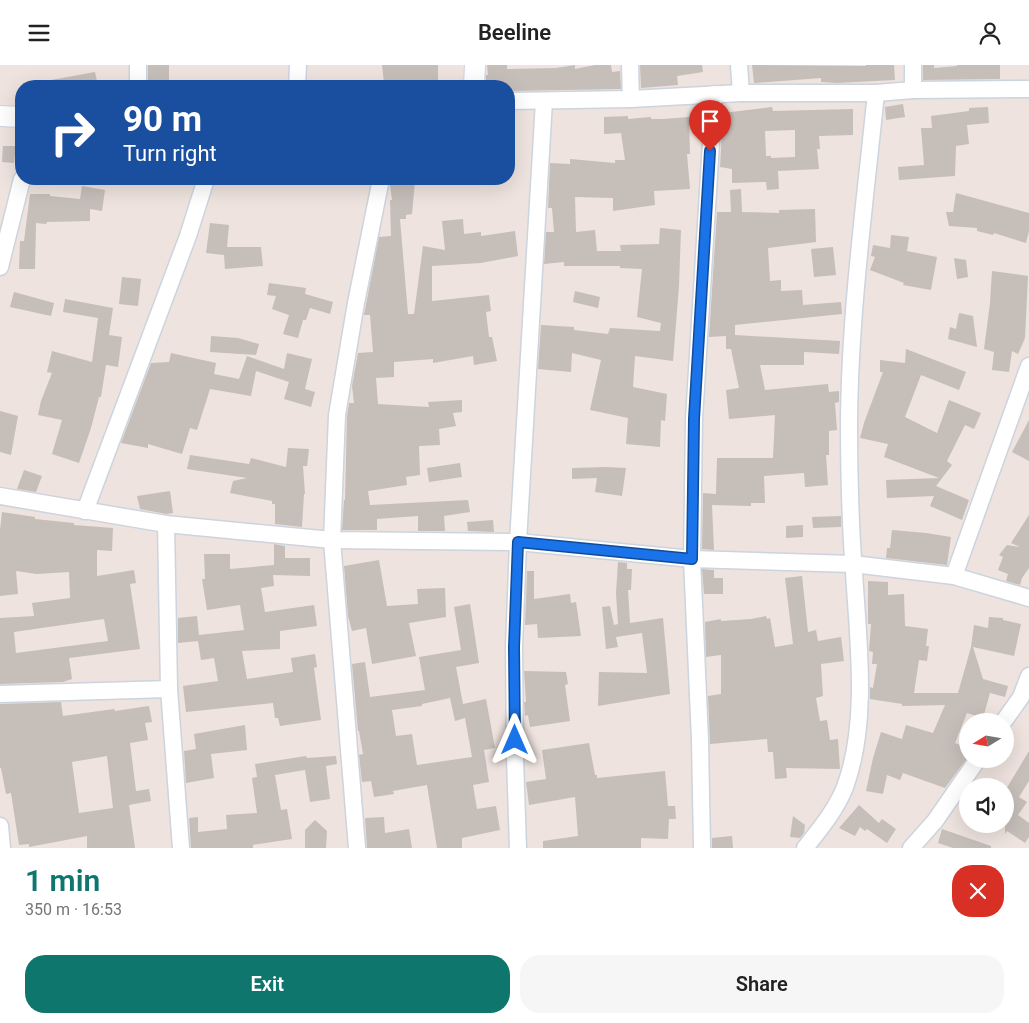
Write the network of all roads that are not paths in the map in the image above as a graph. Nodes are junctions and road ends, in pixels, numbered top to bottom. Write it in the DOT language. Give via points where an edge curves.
graph roads {
  1 [pos="138,65"];
  2 [pos="298,65"];
  3 [pos="475,65"];
  4 [pos="630,65"];
  5 [pos="739,65"];
  6 [pos="913,65"];
  7 [pos="138,80"];
  8 [pos="297,80"];
  9 [pos="474,80"];
  10 [pos="1029,89"];
  11 [pos="913,90"];
  12 [pos="741,93"];
  13 [pos="876,93"];
  14 [pos="714,94"];
  15 [pos="631,99"];
  16 [pos="515,101"];
  17 [pos="544,101"];
  18 [pos="0,116"];
  19 [pos="15,117"];
  20 [pos="20,185"];
  21 [pos="204,185"];
  22 [pos="380,185"];
  23 [pos="0,267"];
  24 [pos="1029,366"];
  25 [pos="0,496"];
  26 [pos="86,511"];
  27 [pos="166,524"];
  28 [pos="332,540"];
  29 [pos="518,542"];
  30 [pos="692,559"];
  31 [pos="853,564"];
  32 [pos="954,576"];
  33 [pos="1029,598"];
  34 [pos="1029,676"];
  35 [pos="169,689"];
  36 [pos="0,694"];
  37 [pos="1010,713"];
  38 [pos="972,768"];
  39 [pos="0,826"];
  40 [pos="2,848"];
  41 [pos="181,848"];
  42 [pos="357,848"];
  43 [pos="518,848"];
  44 [pos="702,848"];
  45 [pos="805,848"];
  46 [pos="911,848"];
  1 -- 7 [label="street"];
  2 -- 8 [label="street"];
  3 -- 9 [label="street"];
  4 -- 15 [label="street"];
  5 -- 12 [label="street"];
  6 -- 11 [label="street"];
  10 -- 11 [label="street"];
  11 -- 13 [label="street"];
  12 -- 13 [label="street"];
  12 -- 14 [label="street"];
  13 -- 31 [label="street" via="853,321 849,421"];
  14 -- 15 [label="street"];
  14 -- 30 [label="street" via="694,419"];
  15 -- 17 [label="street"];
  16 -- 17 [label="street"];
  17 -- 29 [label="street"];
  18 -- 19 [label="street"];
  20 -- 23 [label="street"];
  21 -- 26 [label="street"];
  22 -- 28 [label="street" via="336,415"];
  24 -- 32 [label="street"];
  25 -- 26 [label="street"];
  26 -- 27 [label="street"];
  27 -- 28 [label="street"];
  27 -- 35 [label="street"];
  28 -- 29 [label="street"];
  28 -- 42 [label="street"];
  29 -- 30 [label="street"];
  29 -- 43 [label="street" via="514,647"];
  30 -- 31 [label="street"];
  30 -- 44 [label="street"];
  31 -- 32 [label="street"];
  31 -- 45 [label="street" via="861,677 856,743 845,787 828,818"];
  32 -- 33 [label="street"];
  34 -- 37 [label="street" via="1021,697"];
  35 -- 36 [label="street"];
  35 -- 41 [label="street"];
  38 -- 46 [label="street" via="935,821"];
  39 -- 40 [label="street"];
}
